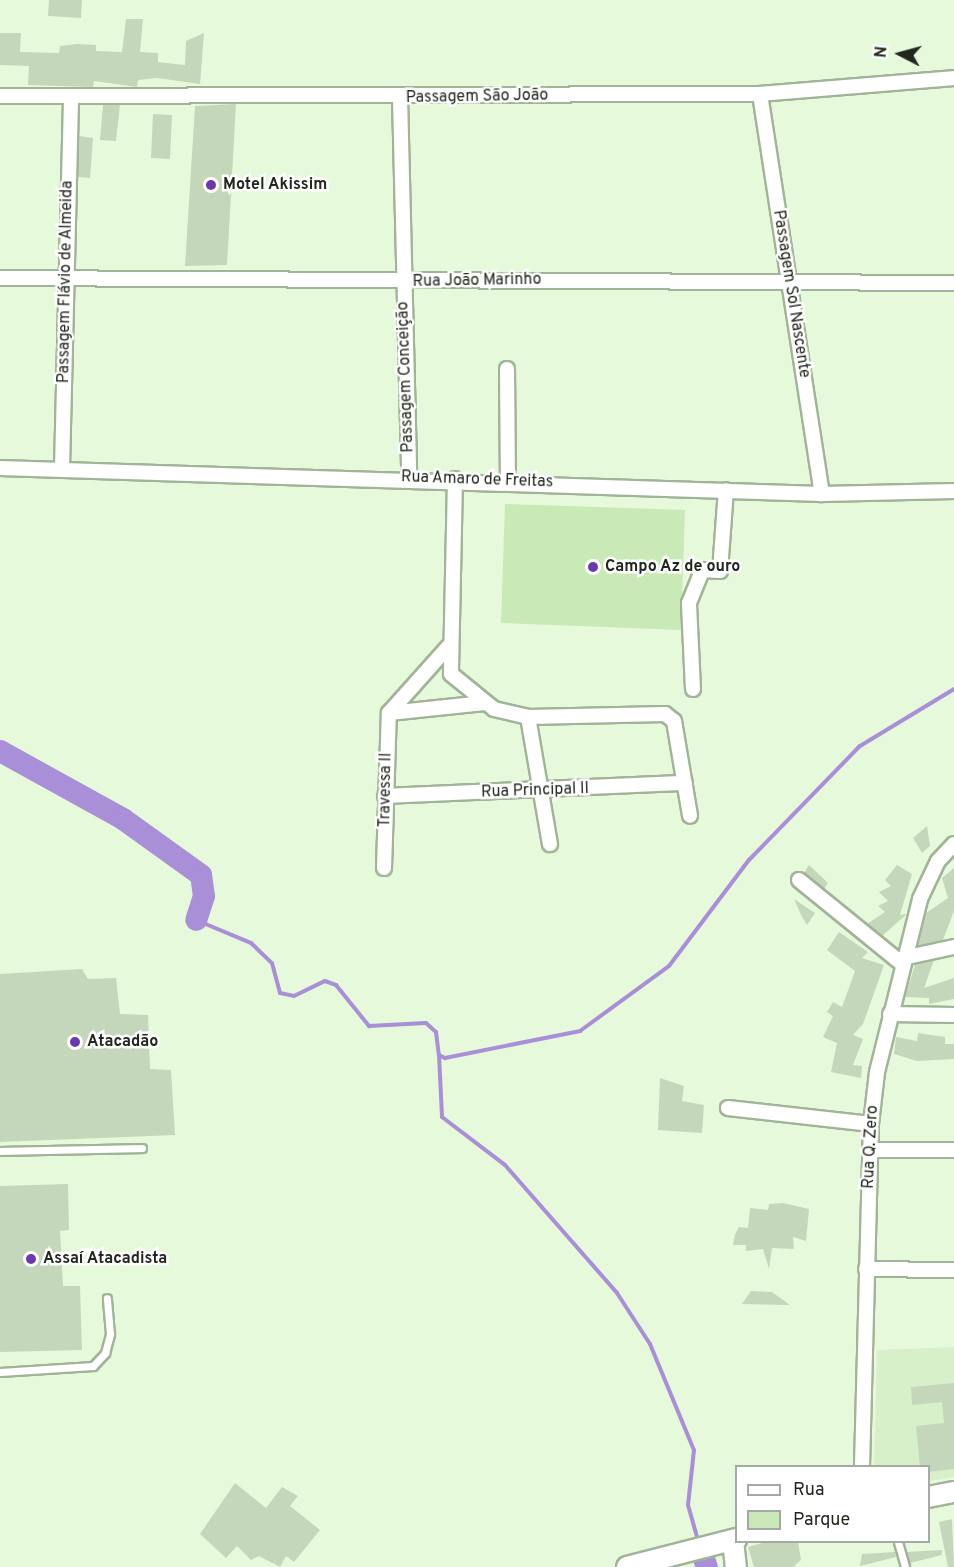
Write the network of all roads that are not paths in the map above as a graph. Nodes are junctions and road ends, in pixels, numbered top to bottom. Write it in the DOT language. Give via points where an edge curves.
graph roads {
  1 [pos="954,78"];
  2 [pos="760,93"];
  3 [pos="0,96"];
  4 [pos="71,97"];
  5 [pos="400,97"];
  6 [pos="0,278"];
  7 [pos="66,278"];
  8 [pos="403,282"];
  9 [pos="789,283"];
  10 [pos="954,284"];
  11 [pos="507,369"];
  12 [pos="0,468"];
  13 [pos="62,468"];
  14 [pos="409,478"];
  15 [pos="455,479"];
  16 [pos="508,481"];
  17 [pos="726,490"];
  18 [pos="954,491"];
  19 [pos="822,495"];
  20 [pos="448,647"];
  21 [pos="693,689"];
  22 [pos="484,703"];
  23 [pos="389,713"];
  24 [pos="528,717"];
  25 [pos="685,783"];
  26 [pos="541,793"];
  27 [pos="385,796"];
  28 [pos="690,816"];
  29 [pos="550,844"];
  30 [pos="954,844"];
  31 [pos="384,868"];
  32 [pos="799,880"];
  33 [pos="954,947"];
  34 [pos="902,960"];
  35 [pos="890,1014"];
  36 [pos="954,1015"];
  37 [pos="728,1108"];
  38 [pos="871,1124"];
  39 [pos="142,1148"];
  40 [pos="954,1149"];
  41 [pos="870,1150"];
  42 [pos="0,1151"];
  43 [pos="866,1269"];
  44 [pos="954,1270"];
  45 [pos="107,1298"];
  46 [pos="0,1372"];
  47 [pos="862,1465"];
  48 [pos="954,1492"];
  49 [pos="930,1497"];
  50 [pos="730,1540"];
  51 [pos="898,1543"];
  52 [pos="691,1557"];
  53 [pos="627,1567"];
  54 [pos="736,1567"];
  55 [pos="905,1567"];
  1 -- 2 [label="street, Passagem São João"];
  2 -- 5 [label="street, Passagem São João"];
  2 -- 9 [label="street, Passagem Sol Nascente"];
  3 -- 4 [label="street, Passagem São João"];
  4 -- 5 [label="street, Passagem São João"];
  4 -- 7 [label="street, Passagem Flávio de Almeida"];
  5 -- 8 [label="street, Passagem Conceição"];
  6 -- 7 [label="street, Rua João Marinho"];
  7 -- 8 [label="street, Rua João Marinho"];
  7 -- 13 [label="street, Passagem Flávio de Almeida"];
  8 -- 9 [label="street, Rua João Marinho"];
  8 -- 14 [label="street, Passagem Conceição"];
  9 -- 10 [label="street, Rua João Marinho"];
  9 -- 19 [label="street, Passagem Sol Nascente"];
  11 -- 16 [label="street"];
  12 -- 13 [label="street, Rua Amaro de Freitas"];
  13 -- 14 [label="street, Rua Amaro de Freitas"];
  14 -- 15 [label="street, Rua Amaro de Freitas"];
  15 -- 16 [label="street, Rua Amaro de Freitas"];
  15 -- 20 [label="street"];
  16 -- 17 [label="street, Rua Amaro de Freitas"];
  17 -- 19 [label="street, Rua Amaro de Freitas"];
  17 -- 21 [label="street" via="720,572 702,570 689,603"];
  18 -- 19 [label="street, Rua Amaro de Freitas"];
  20 -- 22 [label="street" via="451,674"];
  20 -- 23 [label="street"];
  22 -- 23 [label="street"];
  22 -- 24 [label="street"];
  23 -- 27 [label="street, Travessa II"];
  24 -- 25 [label="street" via="665,714 674,721"];
  24 -- 26 [label="street"];
  25 -- 26 [label="street, Rua Principal II"];
  25 -- 28 [label="street"];
  26 -- 27 [label="street, Rua Principal II"];
  26 -- 29 [label="street"];
  27 -- 31 [label="street, Travessa II"];
  30 -- 34 [label="street, Rua Q. Zero" via="931,875"];
  32 -- 34 [label="street"];
  33 -- 34 [label="street"];
  34 -- 35 [label="street, Rua Q. Zero"];
  35 -- 36 [label="street"];
  35 -- 38 [label="street, Rua Q. Zero"];
  37 -- 38 [label="street"];
  38 -- 41 [label="street, Rua Q. Zero"];
  39 -- 42 [label="lane"];
  40 -- 41 [label="street"];
  41 -- 43 [label="street, Rua Q. Zero"];
  43 -- 44 [label="street"];
  43 -- 47 [label="street, Rua Q. Zero"];
  45 -- 46 [label="lane" via="110,1334 105,1353 93,1366"];
  48 -- 49 [label="street"];
  50 -- 52 [label="street"];
  50 -- 54 [label="street"];
  51 -- 55 [label="lane"];
  52 -- 53 [label="street"];
}
